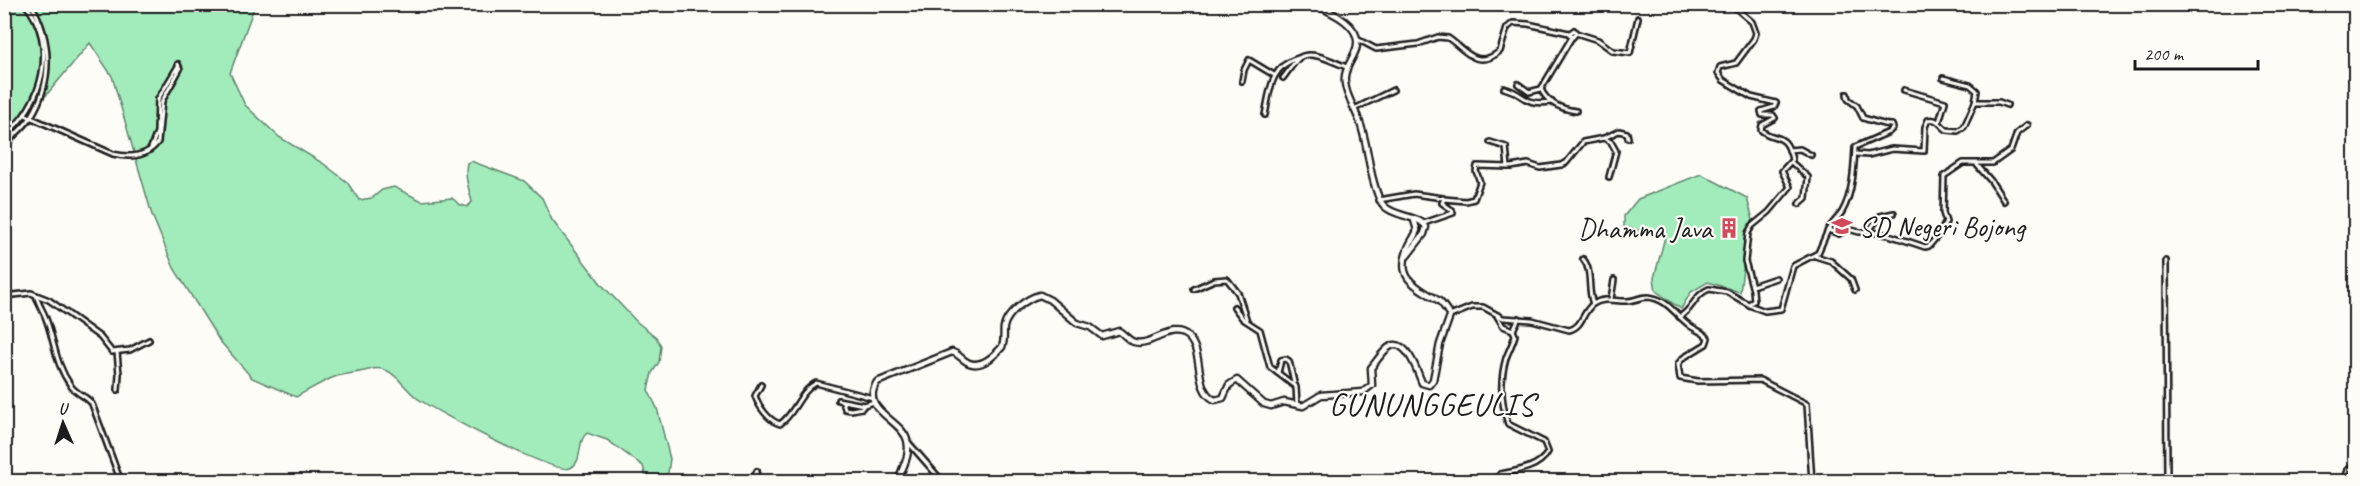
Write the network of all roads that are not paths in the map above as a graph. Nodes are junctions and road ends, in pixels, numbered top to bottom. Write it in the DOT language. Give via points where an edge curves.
graph roads {
  1 [pos="25,4"];
  2 [pos="31,4"];
  3 [pos="1314,4"];
  4 [pos="1731,4"];
  5 [pos="1638,18"];
  6 [pos="1569,33"];
  7 [pos="1576,33"];
  8 [pos="1572,37"];
  9 [pos="1357,39"];
  10 [pos="44,42"];
  11 [pos="1300,58"];
  12 [pos="1347,68"];
  13 [pos="1274,75"];
  14 [pos="1283,78"];
  15 [pos="1943,78"];
  16 [pos="1242,81"];
  17 [pos="1518,84"];
  18 [pos="1504,88"];
  19 [pos="1541,89"];
  20 [pos="1393,90"];
  21 [pos="1904,90"];
  22 [pos="1847,94"];
  23 [pos="1552,102"];
  24 [pos="1975,102"];
  25 [pos="2007,105"];
  26 [pos="1354,109"];
  27 [pos="1576,111"];
  28 [pos="25,115"];
  29 [pos="1265,115"];
  30 [pos="30,118"];
  31 [pos="1939,122"];
  32 [pos="2027,125"];
  33 [pos="4,136"];
  34 [pos="1604,138"];
  35 [pos="1628,138"];
  36 [pos="1490,142"];
  37 [pos="4,145"];
  38 [pos="151,150"];
  39 [pos="1789,150"];
  40 [pos="1856,154"];
  41 [pos="1811,155"];
  42 [pos="1791,162"];
  43 [pos="1976,164"];
  44 [pos="1508,166"];
  45 [pos="1609,177"];
  46 [pos="1444,199"];
  47 [pos="1379,200"];
  48 [pos="2004,201"];
  49 [pos="1799,204"];
  50 [pos="1894,213"];
  51 [pos="1414,220"];
  52 [pos="1424,223"];
  53 [pos="1828,230"];
  54 [pos="1868,232"];
  55 [pos="1815,256"];
  56 [pos="1405,258"];
  57 [pos="1583,259"];
  58 [pos="2166,261"];
  59 [pos="1776,278"];
  60 [pos="1614,280"];
  61 [pos="1752,286"];
  62 [pos="1194,289"];
  63 [pos="1855,290"];
  64 [pos="4,294"];
  65 [pos="36,295"];
  66 [pos="1611,299"];
  67 [pos="1593,304"];
  68 [pos="1748,304"];
  69 [pos="1234,307"];
  70 [pos="1450,316"];
  71 [pos="1497,316"];
  72 [pos="1679,317"];
  73 [pos="1519,318"];
  74 [pos="1247,321"];
  75 [pos="1513,330"];
  76 [pos="149,340"];
  77 [pos="117,352"];
  78 [pos="1278,374"];
  79 [pos="1294,384"];
  80 [pos="761,385"];
  81 [pos="118,390"];
  82 [pos="838,400"];
  83 [pos="873,400"];
  84 [pos="843,401"];
  85 [pos="855,403"];
  86 [pos="864,405"];
  87 [pos="1297,405"];
  88 [pos="851,410"];
  89 [pos="907,440"];
  90 [pos="2355,464"];
  91 [pos="757,471"];
  92 [pos="1495,480"];
  93 [pos="2147,481"];
  94 [pos="121,482"];
  95 [pos="751,482"];
  96 [pos="898,482"];
  97 [pos="943,482"];
  98 [pos="1482,482"];
  99 [pos="1812,482"];
  100 [pos="2133,482"];
  101 [pos="2167,482"];
  102 [pos="2345,482"];
  1 -- 10 [label="street"];
  2 -- 10 [label="street"];
  3 -- 9 [label="main road" via="1347,22"];
  4 -- 39 [label="street" via="1752,22 1756,33 1736,63 1718,69 1718,76 1751,97 1775,102 1761,112 1775,117 1761,130 1781,139"];
  5 -- 7 [label="street" via="1630,53 1613,51 1598,40"];
  6 -- 7 [label="street"];
  6 -- 8 [label="street"];
  6 -- 9 [label="street" via="1513,23 1507,28 1500,51 1477,58 1448,38 1376,48"];
  7 -- 8 [label="street"];
  8 -- 19 [label="street"];
  9 -- 12 [label="main road" via="1356,52"];
  10 -- 28 [label="street" via="40,83"];
  10 -- 30 [label="street" via="47,74"];
  11 -- 12 [label="street" via="1320,58"];
  11 -- 13 [label="street" via="1287,62"];
  11 -- 14 [label="street"];
  12 -- 26 [label="main road" via="1344,79"];
  13 -- 16 [label="street" via="1250,59"];
  13 -- 29 [label="street"];
  15 -- 24 [label="street" via="1970,85 1977,91"];
  17 -- 19 [label="street" via="1529,92"];
  18 -- 23 [label="street" via="1529,102"];
  19 -- 23 [label="street"];
  20 -- 26 [label="street"];
  21 -- 31 [label="street" via="1945,102"];
  22 -- 40 [label="street" via="1863,118 1893,126 1889,132 1856,146"];
  23 -- 27 [label="street"];
  24 -- 25 [label="street"];
  24 -- 31 [label="street" via="1961,130 1947,130"];
  26 -- 47 [label="main road"];
  28 -- 30 [label="street"];
  28 -- 33 [label="street"];
  30 -- 37 [label="street"];
  30 -- 38 [label="street" via="113,154 136,155"];
  31 -- 40 [label="street" via="1930,118 1926,124 1925,151 1892,149"];
  32 -- 43 [label="street" via="2017,133 2011,150 1989,164"];
  34 -- 35 [label="street" via="1619,131"];
  34 -- 44 [label="street" via="1581,143 1561,165"];
  34 -- 45 [label="street" via="1616,151"];
  36 -- 44 [label="street" via="1506,147"];
  38 -- 38 [label="street" via="157,132 158,99 178,64 180,69 162,100 158,142"];
  39 -- 41 [label="street" via="1800,149"];
  39 -- 42 [label="street"];
  40 -- 53 [label="street" via="1844,209"];
  42 -- 49 [label="street" via="1808,177 1806,198"];
  42 -- 61 [label="street" via="1782,170 1790,189 1748,233 1744,261"];
  43 -- 48 [label="street"];
  43 -- 54 [label="street" via="1963,163 1944,177 1946,222 1929,246"];
  44 -- 46 [label="street" via="1477,166 1480,182 1474,199"];
  46 -- 47 [label="street" via="1414,194"];
  46 -- 52 [label="street" via="1442,203 1453,213"];
  47 -- 51 [label="main road" via="1390,210"];
  50 -- 54 [label="street" via="1880,216"];
  51 -- 52 [label="main road"];
  51 -- 56 [label="main road" via="1417,231"];
  52 -- 56 [label="main road" via="1424,234"];
  53 -- 54 [label="street" via="1839,234 1848,229"];
  53 -- 55 [label="street"];
  55 -- 63 [label="street" via="1832,261 1851,279"];
  55 -- 68 [label="street" via="1793,266 1781,309 1765,311"];
  56 -- 70 [label="main road" via="1405,271 1412,284 1439,302"];
  57 -- 67 [label="street" via="1588,266"];
  58 -- 101 [label="street"];
  59 -- 61 [label="street"];
  60 -- 66 [label="street"];
  61 -- 68 [label="street" via="1754,301"];
  62 -- 74 [label="street" via="1227,279 1238,293"];
  64 -- 65 [label="street"];
  65 -- 77 [label="street" via="53,303 100,337 112,352"];
  65 -- 94 [label="street" via="61,369 72,389 86,397 98,415"];
  66 -- 67 [label="street"];
  66 -- 72 [label="street" via="1658,299"];
  67 -- 73 [label="street" via="1571,330"];
  68 -- 72 [label="street" via="1726,291 1709,289"];
  69 -- 74 [label="street"];
  70 -- 71 [label="street" via="1478,306"];
  70 -- 87 [label="main road" via="1429,385 1422,383 1405,351 1394,346 1371,368 1372,385 1366,391 1321,395 1305,406"];
  71 -- 73 [label="street"];
  71 -- 75 [label="street" via="1503,326"];
  72 -- 99 [label="street" via="1708,339 1678,364 1680,378 1760,380 1807,404"];
  73 -- 75 [label="street"];
  74 -- 78 [label="street" via="1260,330 1269,364"];
  75 -- 92 [label="street" via="1515,335 1502,377 1508,424 1544,442 1548,452 1535,465 1500,474"];
  76 -- 77 [label="street"];
  77 -- 81 [label="street"];
  78 -- 79 [label="street"];
  78 -- 79 [label="street" via="1281,360 1286,358"];
  79 -- 87 [label="street"];
  80 -- 83 [label="street" via="755,396 757,401 773,422 780,424 816,383"];
  82 -- 84 [label="street"];
  83 -- 86 [label="street"];
  83 -- 87 [label="main road" via="875,385 886,377 952,352 976,364 989,359 1003,345 1010,316 1040,295 1102,336 1119,332 1139,342 1173,332 1186,336 1195,348 1205,390 1213,400 1223,398 1229,385 1237,380 1268,406 1284,402"];
  83 -- 89 [label="main road"];
  84 -- 85 [label="street"];
  84 -- 88 [label="street" via="845,409"];
  85 -- 86 [label="street"];
  85 -- 88 [label="street"];
  86 -- 88 [label="street"];
  89 -- 96 [label="main road" via="907,460"];
  89 -- 97 [label="street"];
  90 -- 102 [label="street" via="2348,469"];
  91 -- 95 [label="street"];
  92 -- 98 [label="street"];
  93 -- 100 [label="street"];
}
